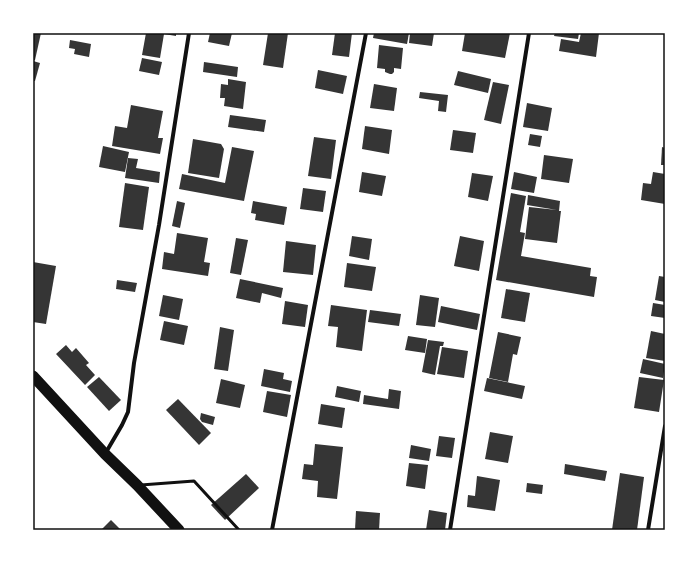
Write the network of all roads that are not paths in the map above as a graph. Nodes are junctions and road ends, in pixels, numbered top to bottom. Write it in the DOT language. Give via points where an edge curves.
graph roads {
  1 [pos="189,33"];
  2 [pos="366,33"];
  3 [pos="529,33"];
  4 [pos="33,376"];
  5 [pos="665,426"];
  6 [pos="105,454"];
  7 [pos="137,485"];
  8 [pos="179,530"];
  9 [pos="239,530"];
  10 [pos="272,530"];
  11 [pos="450,530"];
  12 [pos="648,530"];
  1 -- 6 [label="street" via="128,412"];
  2 -- 10 [label="street"];
  3 -- 11 [label="street"];
  4 -- 6 [label="highway"];
  5 -- 12 [label="street"];
  6 -- 7 [label="highway"];
  7 -- 8 [label="highway"];
  7 -- 9 [label="lane" via="194,481"];
}
